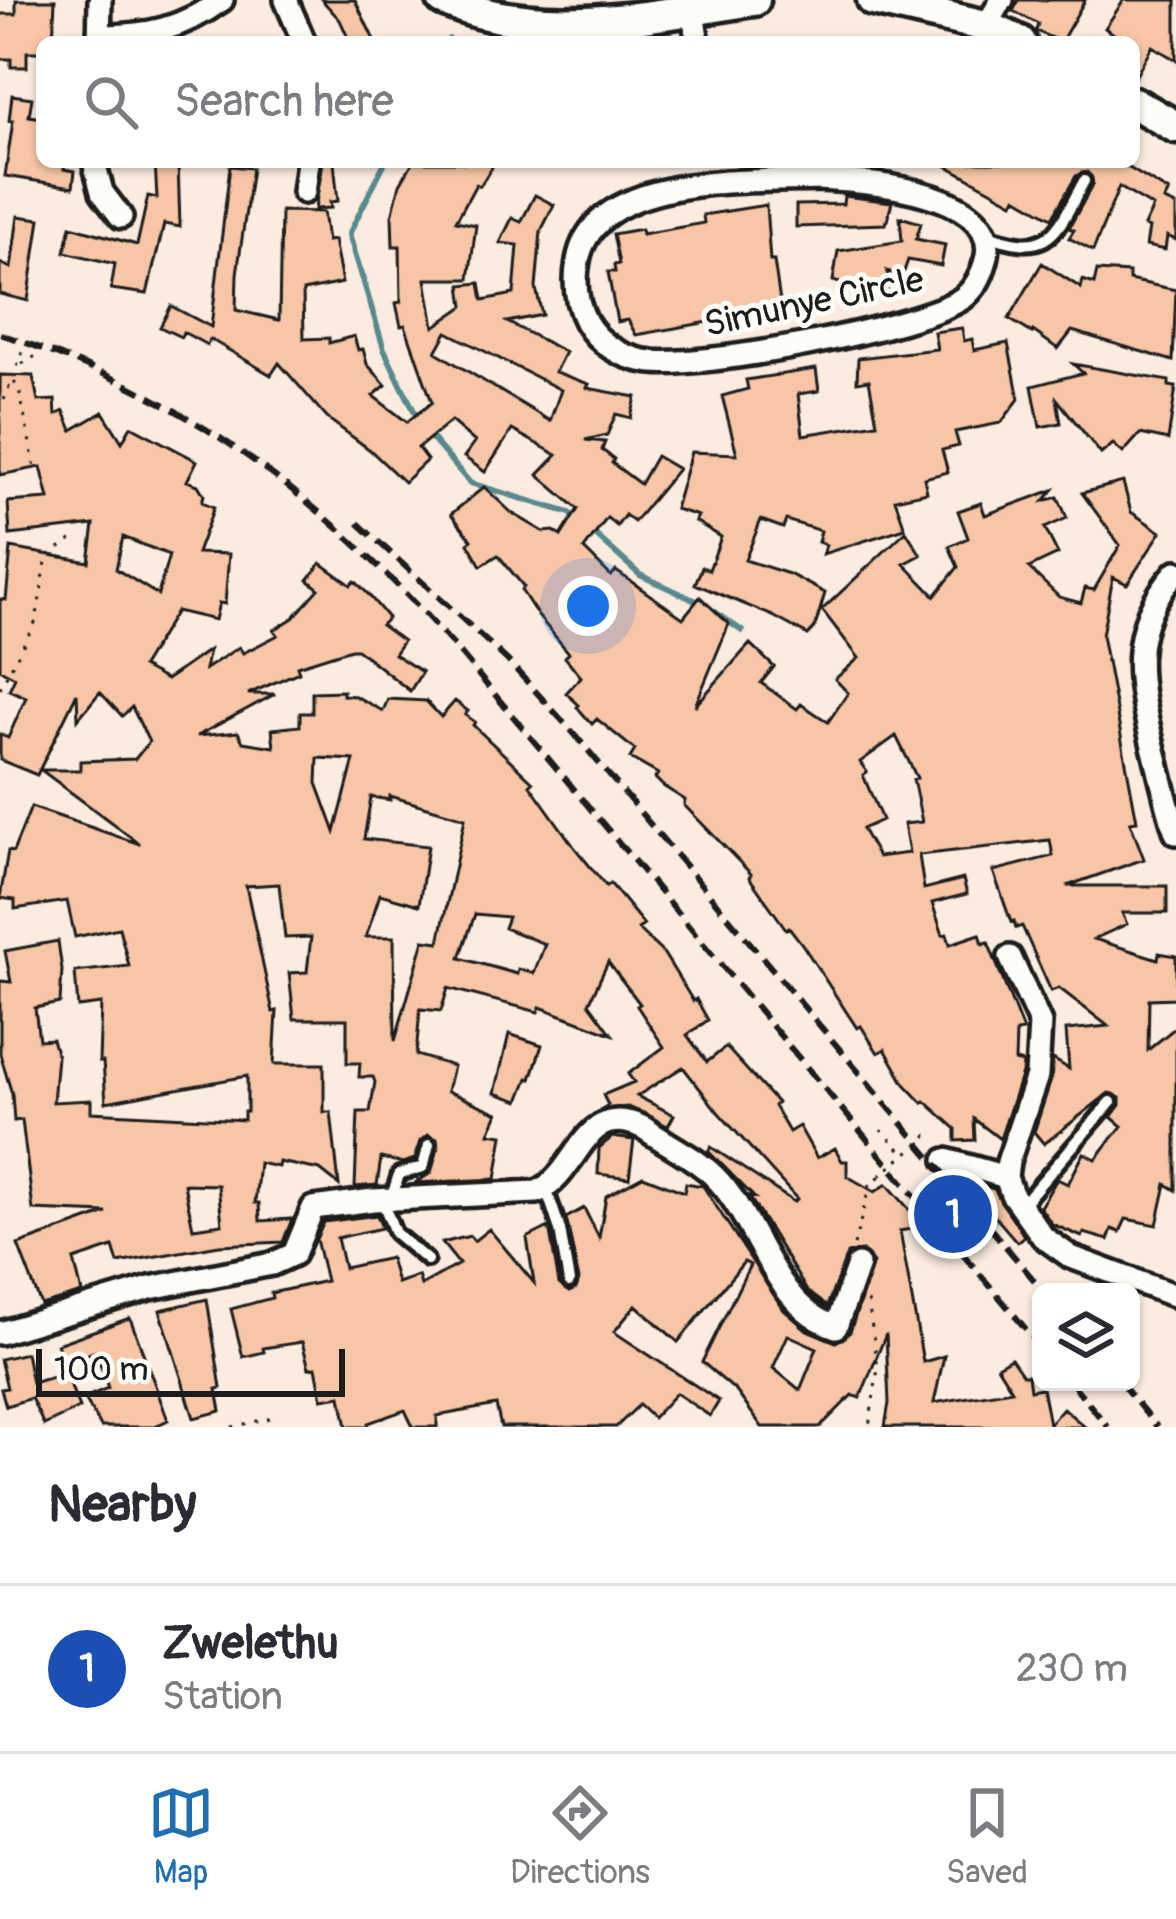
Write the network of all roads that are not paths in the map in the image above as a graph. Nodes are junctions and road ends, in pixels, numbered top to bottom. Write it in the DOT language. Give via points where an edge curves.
graph roads {
  1 [pos="100,0"];
  2 [pos="222,0"];
  3 [pos="286,0"];
  4 [pos="443,0"];
  5 [pos="754,0"];
  6 [pos="873,0"];
  7 [pos="692,9"];
  8 [pos="994,13"];
  9 [pos="99,36"];
  10 [pos="142,36"];
  11 [pos="301,36"];
  12 [pos="697,36"];
  13 [pos="1015,36"];
  14 [pos="1140,106"];
  15 [pos="1176,127"];
  16 [pos="96,168"];
  17 [pos="307,168"];
  18 [pos="723,172"];
  19 [pos="1084,181"];
  20 [pos="304,192"];
  21 [pos="121,218"];
  22 [pos="985,234"];
  23 [pos="1176,572"];
  24 [pos="1176,832"];
  25 [pos="1010,957"];
  26 [pos="1111,1102"];
  27 [pos="429,1145"];
  28 [pos="946,1160"];
  29 [pos="1006,1177"];
  30 [pos="546,1188"];
  31 [pos="386,1200"];
  32 [pos="1021,1206"];
  33 [pos="427,1261"];
  34 [pos="858,1264"];
  35 [pos="568,1282"];
  36 [pos="1176,1296"];
  37 [pos="0,1333"];
  1 -- 9 [label="street"];
  2 -- 10 [label="street" via="175,29"];
  3 -- 11 [label="street"];
  4 -- 7 [label="street" via="541,22"];
  5 -- 7 [label="street"];
  6 -- 8 [label="street"];
  7 -- 12 [label="street"];
  8 -- 13 [label="street"];
  14 -- 15 [label="street"];
  16 -- 21 [label="street"];
  17 -- 20 [label="street"];
  18 -- 22 [label="street, Simunye Circle" via="896,186 956,207"];
  18 -- 22 [label="street, Simunye Circle" via="641,197 595,226 579,252 578,304 609,348 675,364 823,342 948,307 980,278"];
  19 -- 22 [label="lane" via="1046,242 1016,245"];
  23 -- 24 [label="street" via="1145,620 1138,657"];
  25 -- 29 [label="street" via="1035,1005 1040,1048"];
  26 -- 32 [label="lane"];
  27 -- 31 [label="lane" via="423,1167 399,1174"];
  28 -- 29 [label="street"];
  29 -- 32 [label="street"];
  30 -- 31 [label="street"];
  30 -- 34 [label="street" via="589,1134 632,1122 714,1176 813,1320 836,1327"];
  30 -- 35 [label="lane"];
  31 -- 33 [label="lane" via="395,1234"];
  31 -- 37 [label="street" via="314,1208 294,1254 272,1264 150,1288"];
  32 -- 36 [label="street" via="1070,1257"];
}
